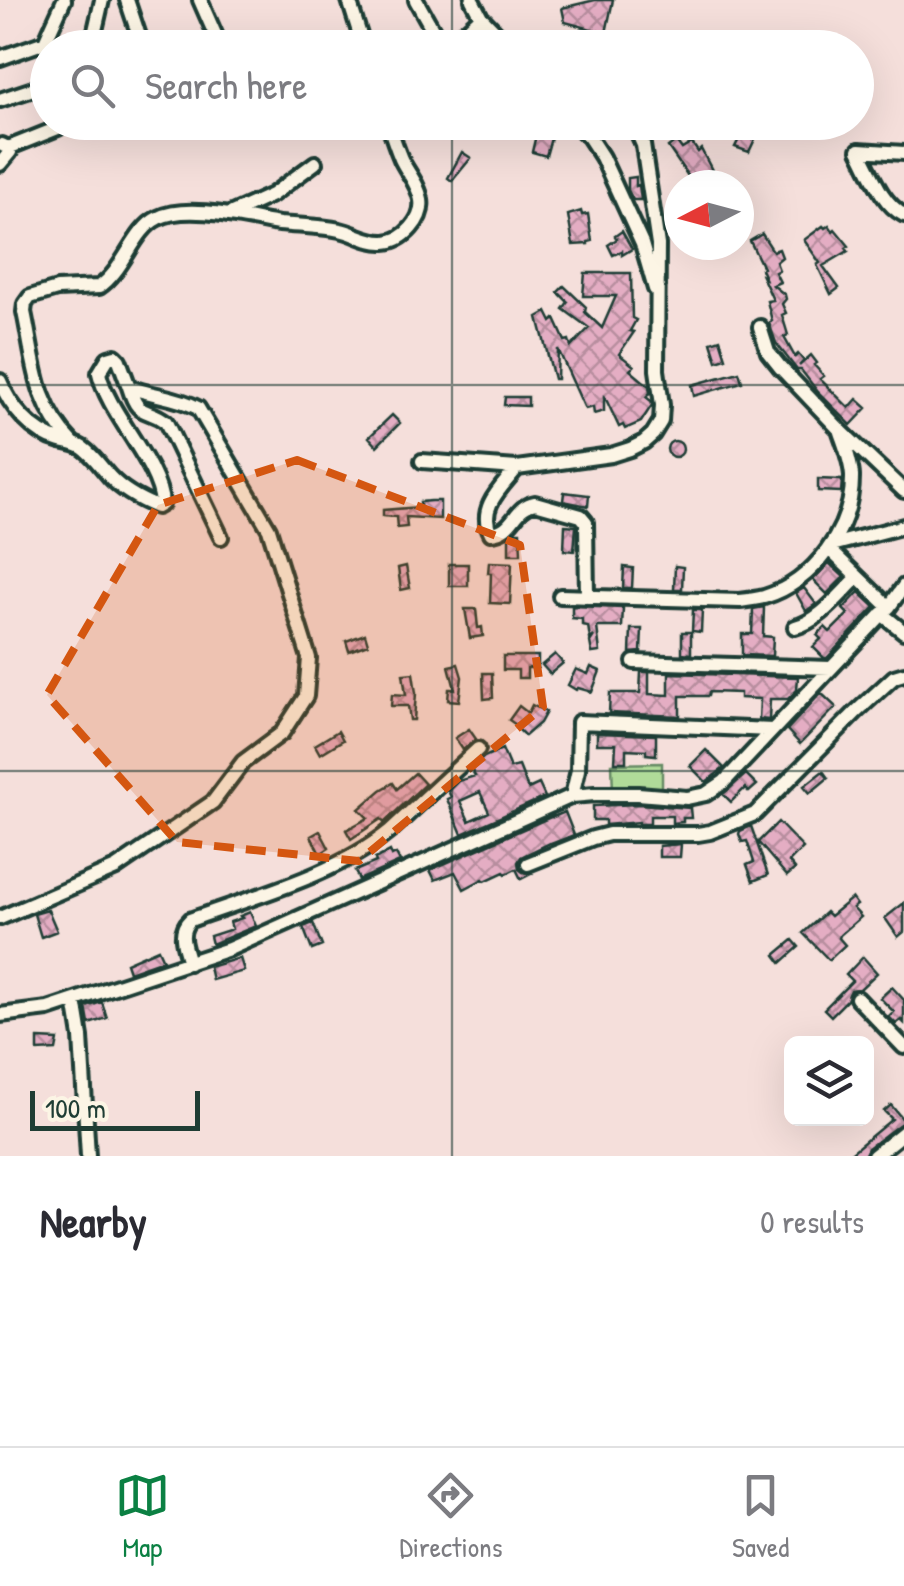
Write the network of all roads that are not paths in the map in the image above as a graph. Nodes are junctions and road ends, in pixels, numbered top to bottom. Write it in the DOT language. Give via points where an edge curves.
graph roads {
  1 [pos="64,0"];
  2 [pos="102,0"];
  3 [pos="127,0"];
  4 [pos="200,0"];
  5 [pos="349,0"];
  6 [pos="472,0"];
  7 [pos="422,2"];
  8 [pos="481,17"];
  9 [pos="50,30"];
  10 [pos="95,30"];
  11 [pos="137,30"];
  12 [pos="213,30"];
  13 [pos="358,30"];
  14 [pos="436,30"];
  15 [pos="466,30"];
  16 [pos="494,30"];
  17 [pos="30,49"];
  18 [pos="0,58"];
  19 [pos="30,90"];
  20 [pos="0,100"];
  21 [pos="30,138"];
  22 [pos="394,140"];
  23 [pos="591,140"];
  24 [pos="641,140"];
  25 [pos="4,147"];
  26 [pos="904,154"];
  27 [pos="0,164"];
  28 [pos="315,164"];
  29 [pos="230,214"];
  30 [pos="904,215"];
  31 [pos="657,296"];
  32 [pos="760,328"];
  33 [pos="0,381"];
  34 [pos="129,387"];
  35 [pos="839,430"];
  36 [pos="73,443"];
  37 [pos="422,462"];
  38 [pos="517,468"];
  39 [pos="904,490"];
  40 [pos="904,526"];
  41 [pos="222,537"];
  42 [pos="830,546"];
  43 [pos="858,577"];
  44 [pos="904,586"];
  45 [pos="560,596"];
  46 [pos="587,596"];
  47 [pos="885,610"];
  48 [pos="795,627"];
  49 [pos="904,632"];
  50 [pos="634,662"];
  51 [pos="830,668"];
  52 [pos="904,674"];
  53 [pos="772,730"];
  54 [pos="478,749"];
  55 [pos="572,796"];
  56 [pos="528,864"];
  57 [pos="0,918"];
  58 [pos="189,963"];
  59 [pos="857,998"];
  60 [pos="75,1000"];
  61 [pos="0,1015"];
  62 [pos="904,1047"];
  63 [pos="904,1132"];
  64 [pos="88,1156"];
  65 [pos="874,1156"];
  1 -- 9 [label="street"];
  2 -- 10 [label="street"];
  3 -- 11 [label="street"];
  4 -- 12 [label="street"];
  5 -- 13 [label="street"];
  6 -- 8 [label="street"];
  7 -- 14 [label="street"];
  8 -- 15 [label="street"];
  8 -- 16 [label="street"];
  17 -- 18 [label="street"];
  19 -- 20 [label="street"];
  21 -- 25 [label="street"];
  22 -- 29 [label="street" via="422,204 400,238 386,242"];
  23 -- 31 [label="street" via="642,244"];
  24 -- 31 [label="street" via="658,245"];
  25 -- 27 [label="street" via="9,156"];
  26 -- 30 [label="street" via="859,150 883,194"];
  28 -- 29 [label="street" via="272,196"];
  29 -- 36 [label="street" via="160,216 104,284 51,290 25,304 35,377 50,414"];
  31 -- 38 [label="street" via="662,405 653,434 610,455"];
  32 -- 35 [label="street" via="768,352"];
  33 -- 36 [label="street" via="23,418"];
  34 -- 36 [label="street" via="120,360 108,358 99,378 160,493 160,506 127,491"];
  34 -- 41 [label="street" via="136,407 166,422"];
  34 -- 57 [label="street" via="198,408 268,529 309,658 306,696 282,734 243,762 214,802 116,868"];
  35 -- 39 [label="street"];
  35 -- 42 [label="street" via="852,474"];
  37 -- 38 [label="street"];
  38 -- 46 [label="street" via="490,502 487,528 506,529 535,502 581,516"];
  40 -- 42 [label="street"];
  42 -- 43 [label="street"];
  42 -- 46 [label="street" via="814,566 766,596"];
  43 -- 47 [label="street"];
  43 -- 48 [label="street" via="807,624"];
  44 -- 47 [label="street"];
  45 -- 46 [label="street"];
  47 -- 49 [label="street"];
  47 -- 51 [label="street"];
  50 -- 51 [label="street"];
  51 -- 53 [label="street"];
  52 -- 56 [label="street" via="754,814 698,834 609,834"];
  53 -- 55 [label="street" via="706,794"];
  53 -- 55 [label="street" via="578,722"];
  54 -- 58 [label="street" via="374,843 190,920 182,935"];
  55 -- 58 [label="street"];
  58 -- 60 [label="street"];
  59 -- 62 [label="street"];
  60 -- 61 [label="street"];
  60 -- 64 [label="street"];
  63 -- 65 [label="street"];
}
